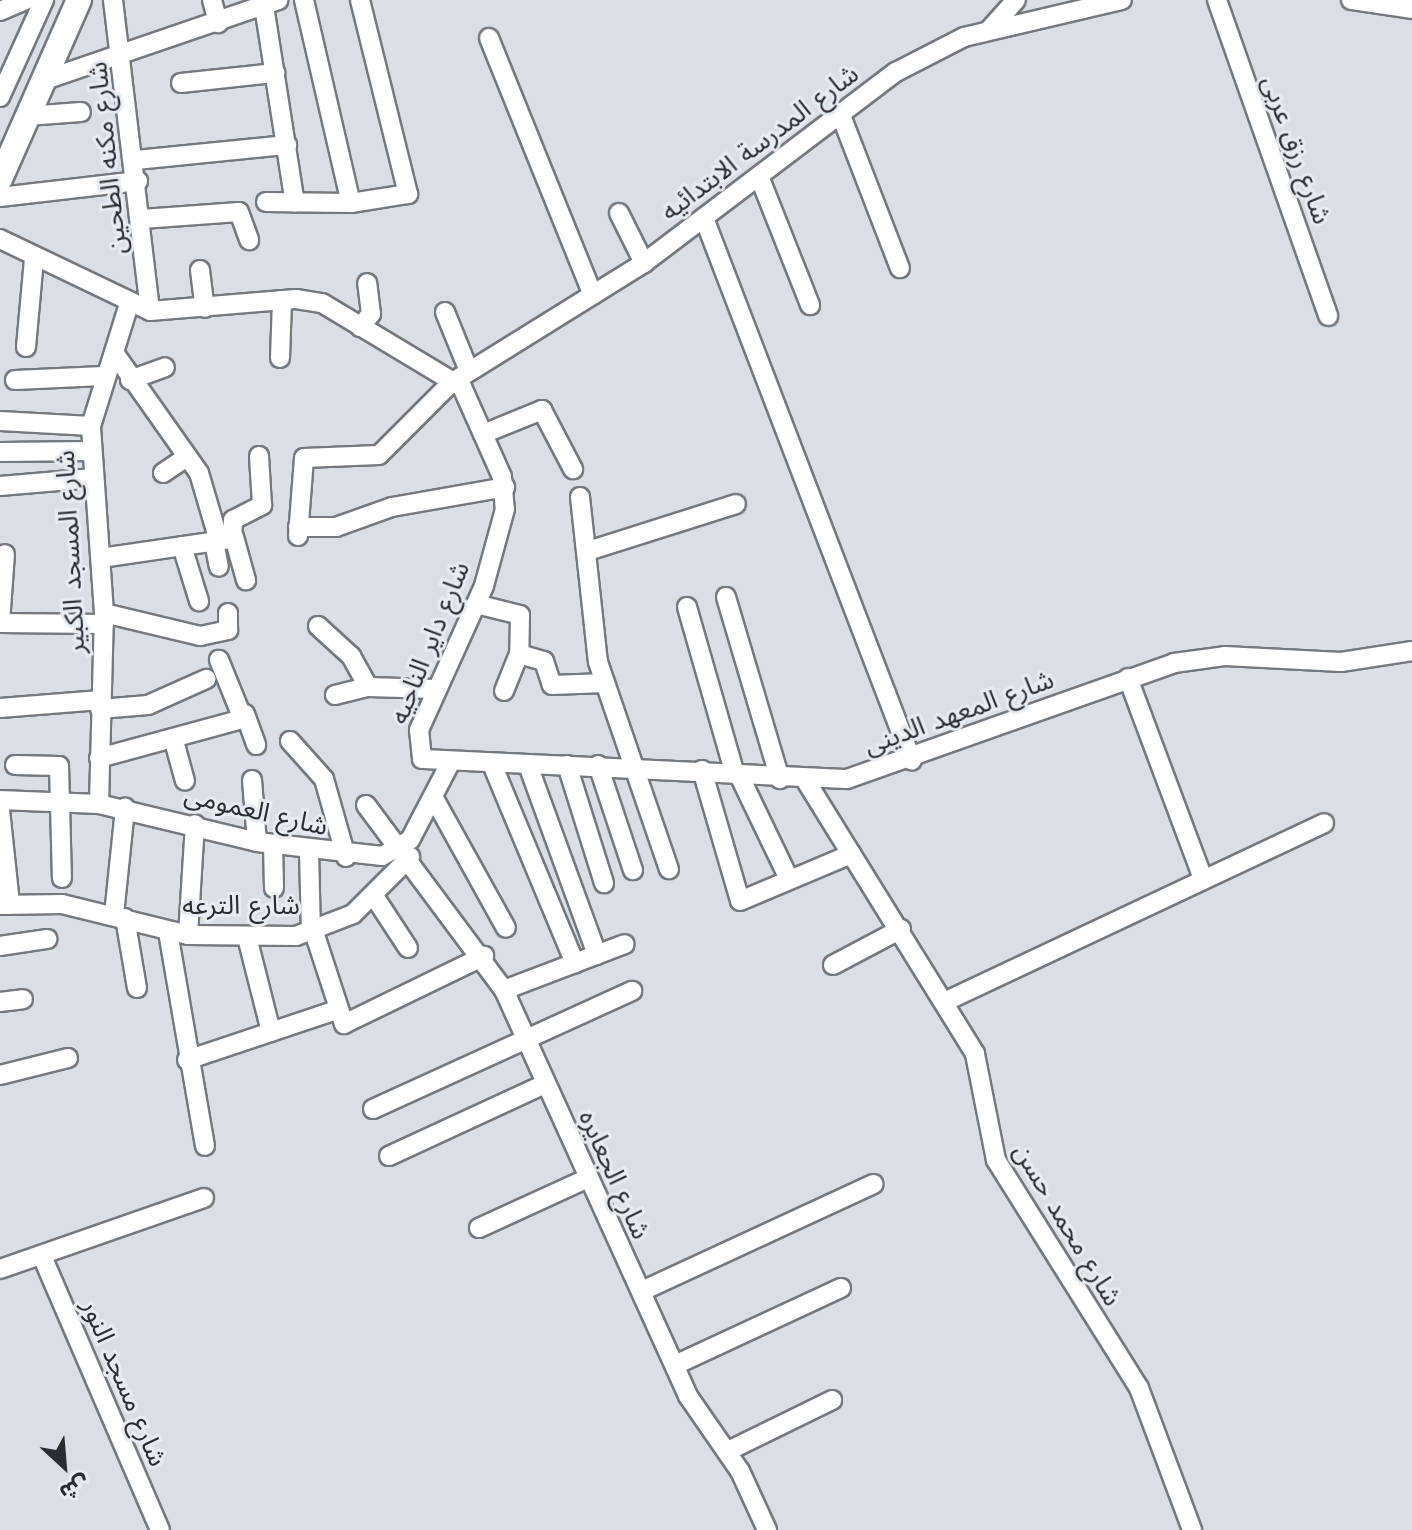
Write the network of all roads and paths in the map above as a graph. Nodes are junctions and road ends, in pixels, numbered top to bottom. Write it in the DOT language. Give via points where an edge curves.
graph roads {
  1 [pos="26,0"];
  2 [pos="44,0"];
  3 [pos="79,0"];
  4 [pos="113,0"];
  5 [pos="212,0"];
  6 [pos="304,0"];
  7 [pos="360,0"];
  8 [pos="1016,0"];
  9 [pos="1122,0"];
  10 [pos="1217,0"];
  11 [pos="1351,0"];
  12 [pos="272,2"];
  13 [pos="1412,9"];
  14 [pos="0,11"];
  15 [pos="218,23"];
  16 [pos="989,30"];
  17 [pos="489,38"];
  18 [pos="125,57"];
  19 [pos="275,73"];
  20 [pos="42,81"];
  21 [pos="181,83"];
  22 [pos="0,97"];
  23 [pos="81,112"];
  24 [pos="27,116"];
  25 [pos="842,118"];
  26 [pos="287,145"];
  27 [pos="136,160"];
  28 [pos="759,176"];
  29 [pos="0,179"];
  30 [pos="138,181"];
  31 [pos="0,197"];
  32 [pos="266,202"];
  33 [pos="295,203"];
  34 [pos="351,203"];
  35 [pos="619,213"];
  36 [pos="704,218"];
  37 [pos="142,219"];
  38 [pos="0,239"];
  39 [pos="249,240"];
  40 [pos="34,259"];
  41 [pos="644,263"];
  42 [pos="900,268"];
  43 [pos="200,270"];
  44 [pos="367,283"];
  45 [pos="593,295"];
  46 [pos="282,300"];
  47 [pos="129,304"];
  48 [pos="810,305"];
  49 [pos="205,308"];
  50 [pos="150,311"];
  51 [pos="445,312"];
  52 [pos="1328,316"];
  53 [pos="360,327"];
  54 [pos="26,347"];
  55 [pos="115,354"];
  56 [pos="280,358"];
  57 [pos="165,367"];
  58 [pos="469,371"];
  59 [pos="103,376"];
  60 [pos="15,380"];
  61 [pos="130,380"];
  62 [pos="451,383"];
  63 [pos="0,421"];
  64 [pos="91,426"];
  65 [pos="483,434"];
  66 [pos="92,451"];
  67 [pos="0,452"];
  68 [pos="259,456"];
  69 [pos="190,460"];
  70 [pos="214,460"];
  71 [pos="573,469"];
  72 [pos="163,473"];
  73 [pos="94,478"];
  74 [pos="0,486"];
  75 [pos="505,487"];
  76 [pos="580,497"];
  77 [pos="736,504"];
  78 [pos="222,540"];
  79 [pos="182,546"];
  80 [pos="591,550"];
  81 [pos="5,554"];
  82 [pos="101,558"];
  83 [pos="219,567"];
  84 [pos="246,580"];
  85 [pos="726,597"];
  86 [pos="199,601"];
  87 [pos="476,604"];
  88 [pos="687,607"];
  89 [pos="228,613"];
  90 [pos="104,618"];
  91 [pos="0,623"];
  92 [pos="318,626"];
  93 [pos="1412,651"];
  94 [pos="519,654"];
  95 [pos="219,660"];
  96 [pos="1128,678"];
  97 [pos="206,679"];
  98 [pos="605,683"];
  99 [pos="368,687"];
  100 [pos="435,689"];
  101 [pos="504,691"];
  102 [pos="335,695"];
  103 [pos="101,705"];
  104 [pos="0,708"];
  105 [pos="245,714"];
  106 [pos="174,741"];
  107 [pos="290,741"];
  108 [pos="256,745"];
  109 [pos="99,758"];
  110 [pos="422,759"];
  111 [pos="912,761"];
  112 [pos="450,763"];
  113 [pos="492,764"];
  114 [pos="15,765"];
  115 [pos="528,765"];
  116 [pos="567,765"];
  117 [pos="598,765"];
  118 [pos="638,766"];
  119 [pos="702,770"];
  120 [pos="737,774"];
  121 [pos="780,779"];
  122 [pos="252,780"];
  123 [pos="185,781"];
  124 [pos="806,781"];
  125 [pos="0,800"];
  126 [pos="59,800"];
  127 [pos="435,800"];
  128 [pos="99,804"];
  129 [pos="366,805"];
  130 [pos="125,808"];
  131 [pos="0,810"];
  132 [pos="1324,823"];
  133 [pos="195,824"];
  134 [pos="265,843"];
  135 [pos="309,851"];
  136 [pos="406,852"];
  137 [pos="851,854"];
  138 [pos="346,857"];
  139 [pos="669,869"];
  140 [pos="633,870"];
  141 [pos="62,878"];
  142 [pos="789,879"];
  143 [pos="1203,879"];
  144 [pos="604,883"];
  145 [pos="274,888"];
  146 [pos="374,896"];
  147 [pos="5,905"];
  148 [pos="120,917"];
  149 [pos="506,928"];
  150 [pos="901,929"];
  151 [pos="168,932"];
  152 [pos="313,933"];
  153 [pos="188,935"];
  154 [pos="247,937"];
  155 [pos="47,939"];
  156 [pos="625,944"];
  157 [pos="0,946"];
  158 [pos="408,948"];
  159 [pos="597,955"];
  160 [pos="484,956"];
  161 [pos="575,963"];
  162 [pos="833,965"];
  163 [pos="137,988"];
  164 [pos="504,990"];
  165 [pos="632,991"];
  166 [pos="23,999"];
  167 [pos="0,1002"];
  168 [pos="944,1002"];
  169 [pos="342,1016"];
  170 [pos="271,1032"];
  171 [pos="524,1036"];
  172 [pos="68,1058"];
  173 [pos="187,1060"];
  174 [pos="0,1075"];
  175 [pos="545,1084"];
  176 [pos="373,1109"];
  177 [pos="205,1146"];
  178 [pos="389,1156"];
  179 [pos="584,1180"];
  180 [pos="874,1184"];
  181 [pos="204,1198"];
  182 [pos="479,1228"];
  183 [pos="42,1256"];
  184 [pos="0,1269"];
  185 [pos="841,1288"];
  186 [pos="642,1291"];
  187 [pos="675,1365"];
  188 [pos="832,1400"];
  189 [pos="728,1451"];
  190 [pos="160,1530"];
  191 [pos="767,1530"];
  192 [pos="1192,1530"];
  1 -- 14 [label="street"];
  2 -- 22 [label="street"];
  3 -- 20 [label="main road"];
  4 -- 18 [label="street, شارع مكنه الطحين"];
  5 -- 15 [label="street"];
  6 -- 34 [label="street"];
  7 -- 34 [label="street" via="409,190 403,199"];
  8 -- 16 [label="street"];
  9 -- 16 [label="street, شارع المدرسة الابتدائيه"];
  10 -- 52 [label="street, شارع رزق عربى"];
  11 -- 13 [label="street"];
  12 -- 15 [label="street"];
  12 -- 19 [label="street"];
  15 -- 18 [label="street"];
  16 -- 25 [label="street, شارع المدرسة الابتدائيه" via="918,58"];
  17 -- 45 [label="street"];
  18 -- 20 [label="street"];
  18 -- 27 [label="street, شارع مكنه الطحين"];
  19 -- 21 [label="street"];
  19 -- 26 [label="street"];
  20 -- 24 [label="main road"];
  23 -- 24 [label="street"];
  24 -- 29 [label="main road"];
  25 -- 28 [label="street, شارع المدرسة الابتدائيه"];
  25 -- 42 [label="street"];
  26 -- 27 [label="street"];
  26 -- 33 [label="street"];
  27 -- 30 [label="street, شارع مكنه الطحين"];
  28 -- 36 [label="street, شارع المدرسة الابتدائيه"];
  28 -- 48 [label="street"];
  30 -- 31 [label="street"];
  30 -- 37 [label="street, شارع مكنه الطحين"];
  32 -- 33 [label="street"];
  33 -- 34 [label="street"];
  35 -- 41 [label="street"];
  36 -- 41 [label="street, شارع المدرسة الابتدائيه"];
  36 -- 111 [label="street"];
  37 -- 39 [label="street" via="239,212"];
  37 -- 50 [label="street, شارع مكنه الطحين"];
  38 -- 40 [label="street"];
  40 -- 47 [label="street"];
  40 -- 54 [label="street"];
  41 -- 45 [label="street, شارع المدرسة الابتدائيه"];
  43 -- 49 [label="street"];
  44 -- 53 [label="street" via="371,314"];
  45 -- 58 [label="street, شارع المدرسة الابتدائيه"];
  46 -- 49 [label="street"];
  46 -- 53 [label="street" via="322,303"];
  46 -- 56 [label="street"];
  47 -- 50 [label="street"];
  47 -- 55 [label="street, شارع المسجد الكبير"];
  49 -- 50 [label="street"];
  51 -- 58 [label="street"];
  53 -- 62 [label="street"];
  55 -- 59 [label="street, شارع المسجد الكبير"];
  55 -- 61 [label="street"];
  57 -- 61 [label="street"];
  58 -- 62 [label="street, شارع المدرسة الابتدائيه"];
  59 -- 60 [label="street"];
  59 -- 64 [label="street, شارع المسجد الكبير"];
  61 -- 69 [label="street"];
  62 -- 65 [label="street" via="462,387"];
  62 -- 75 [label="street, شارع المدرسة الابتدائيه" via="379,455 304,458 298,531"];
  63 -- 64 [label="street"];
  64 -- 66 [label="street, شارع المسجد الكبير"];
  65 -- 71 [label="street" via="542,410"];
  65 -- 75 [label="street"];
  66 -- 67 [label="street"];
  66 -- 73 [label="street, شارع المسجد الكبير"];
  68 -- 78 [label="street" via="262,505 233,520"];
  69 -- 70 [label="street"];
  69 -- 72 [label="street"];
  69 -- 78 [label="street"];
  73 -- 74 [label="street"];
  73 -- 82 [label="street, شارع المسجد الكبير"];
  75 -- 87 [label="street, شارع داير الناحيه"];
  76 -- 80 [label="street"];
  77 -- 80 [label="street"];
  78 -- 79 [label="street"];
  78 -- 83 [label="street"];
  78 -- 84 [label="street"];
  79 -- 82 [label="street"];
  79 -- 86 [label="street"];
  80 -- 98 [label="street" via="595,645"];
  81 -- 91 [label="street"];
  82 -- 90 [label="street, شارع المسجد الكبير"];
  85 -- 121 [label="street"];
  87 -- 94 [label="street" via="520,615"];
  87 -- 100 [label="street, شارع داير الناحيه"];
  88 -- 120 [label="street"];
  89 -- 90 [label="street" via="228,630 200,636"];
  90 -- 91 [label="street"];
  90 -- 103 [label="street, شارع المسجد الكبير"];
  92 -- 99 [label="street" via="343,646"];
  93 -- 96 [label="street, شارع المعهد الدينى" via="1341,662 1200,657"];
  94 -- 98 [label="street" via="544,661 556,687"];
  94 -- 101 [label="street"];
  95 -- 105 [label="street"];
  96 -- 111 [label="street, شارع المعهد الدينى"];
  96 -- 143 [label="street"];
  97 -- 103 [label="street" via="180,680 148,705"];
  98 -- 118 [label="street"];
  99 -- 100 [label="street"];
  99 -- 102 [label="street"];
  100 -- 110 [label="street, شارع داير الناحيه" via="419,730"];
  103 -- 104 [label="street"];
  103 -- 109 [label="street, شارع المسجد الكبير"];
  105 -- 106 [label="street"];
  105 -- 108 [label="street"];
  106 -- 109 [label="street"];
  106 -- 123 [label="street"];
  107 -- 138 [label="street" via="319,770"];
  109 -- 128 [label="street, شارع المسجد الكبير"];
  110 -- 112 [label="street, شارع المعهد الدينى"];
  111 -- 124 [label="street, شارع المعهد الدينى" via="867,776"];
  112 -- 113 [label="street, شارع المعهد الدينى"];
  112 -- 127 [label="street"];
  113 -- 115 [label="street, شارع المعهد الدينى"];
  113 -- 161 [label="street"];
  114 -- 126 [label="street" via="58,764"];
  115 -- 116 [label="street, شارع المعهد الدينى"];
  115 -- 159 [label="street"];
  116 -- 117 [label="street, شارع المعهد الدينى"];
  116 -- 144 [label="street"];
  117 -- 118 [label="street, شارع المعهد الدينى"];
  117 -- 140 [label="street"];
  118 -- 119 [label="street, شارع المعهد الدينى"];
  118 -- 139 [label="street"];
  119 -- 120 [label="street, شارع المعهد الدينى"];
  119 -- 142 [label="street" via="740,901"];
  120 -- 121 [label="street, شارع المعهد الدينى"];
  120 -- 142 [label="street"];
  121 -- 124 [label="street, شارع المعهد الدينى"];
  122 -- 134 [label="street"];
  124 -- 137 [label="street, شارع محمد حسن"];
  125 -- 126 [label="street, شارع العمومى"];
  126 -- 128 [label="street, شارع العمومى"];
  126 -- 141 [label="street"];
  127 -- 136 [label="street"];
  127 -- 149 [label="street"];
  128 -- 130 [label="street, شارع العمومى"];
  129 -- 136 [label="street, شارع الجعايره"];
  130 -- 133 [label="street, شارع العمومى"];
  130 -- 148 [label="street"];
  131 -- 147 [label="street"];
  132 -- 143 [label="street"];
  133 -- 134 [label="street, شارع العمومى"];
  133 -- 153 [label="street"];
  134 -- 135 [label="street, شارع العمومى"];
  134 -- 145 [label="street"];
  135 -- 138 [label="street, شارع العمومى"];
  135 -- 152 [label="street"];
  136 -- 138 [label="street, شارع العمومى"];
  136 -- 146 [label="street, شارع الترعه"];
  136 -- 160 [label="street, شارع الجعايره"];
  137 -- 142 [label="street"];
  137 -- 150 [label="street, شارع محمد حسن"];
  143 -- 168 [label="street"];
  146 -- 152 [label="street, شارع الترعه"];
  146 -- 158 [label="street"];
  147 -- 148 [label="street, شارع الترعه"];
  148 -- 151 [label="street, شارع الترعه"];
  148 -- 163 [label="street"];
  150 -- 162 [label="street"];
  150 -- 168 [label="street, شارع محمد حسن"];
  151 -- 153 [label="street, شارع الترعه"];
  151 -- 173 [label="street"];
  152 -- 154 [label="street, شارع الترعه"];
  152 -- 169 [label="street"];
  153 -- 154 [label="street, شارع الترعه"];
  154 -- 170 [label="street"];
  155 -- 157 [label="street"];
  156 -- 159 [label="street"];
  159 -- 161 [label="street"];
  160 -- 164 [label="street, شارع الجعايره"];
  160 -- 169 [label="street"];
  161 -- 164 [label="street"];
  164 -- 171 [label="street, شارع الجعايره"];
  165 -- 171 [label="street"];
  166 -- 167 [label="street"];
  168 -- 192 [label="street, شارع محمد حسن" via="979,1066 996,1160 1139,1388"];
  169 -- 170 [label="street"];
  170 -- 173 [label="street"];
  171 -- 175 [label="street, شارع الجعايره"];
  171 -- 176 [label="street"];
  172 -- 174 [label="street"];
  173 -- 177 [label="street"];
  175 -- 178 [label="street"];
  175 -- 179 [label="street, شارع الجعايره"];
  179 -- 182 [label="street"];
  179 -- 186 [label="street, شارع الجعايره"];
  180 -- 186 [label="street"];
  181 -- 183 [label="street"];
  183 -- 184 [label="street"];
  183 -- 190 [label="street, شارع مسجد النور"];
  185 -- 187 [label="street"];
  186 -- 187 [label="street, شارع الجعايره"];
  187 -- 189 [label="street, شارع الجعايره"];
  188 -- 189 [label="street"];
  189 -- 191 [label="street, شارع الجعايره"];
}
